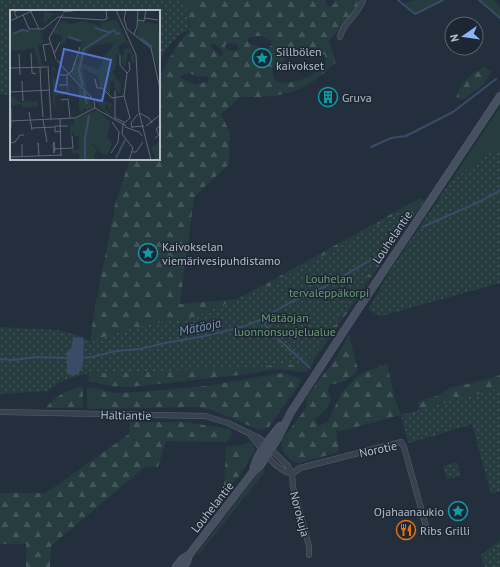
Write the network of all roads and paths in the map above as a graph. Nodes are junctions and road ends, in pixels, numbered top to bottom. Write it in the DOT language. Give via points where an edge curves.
graph roads {
  1 [pos="363,0"];
  2 [pos="340,37"];
  3 [pos="500,96"];
  4 [pos="0,412"];
  5 [pos="266,450"];
  6 [pos="292,474"];
  7 [pos="427,530"];
  8 [pos="189,555"];
  9 [pos="309,555"];
  10 [pos="176,567"];
  11 [pos="183,567"];
  1 -- 2 [label="street" via="359,10 344,26"];
  3 -- 5 [label="main road, Louhelantie"];
  4 -- 5 [label="street, Haltiantie" via="205,416 228,423 259,438"];
  5 -- 6 [label="street, Norokuja" via="288,466"];
  5 -- 6 [label="street, Norokuja" via="283,471"];
  5 -- 8 [label="main road, Louhelantie" via="258,468"];
  6 -- 7 [label="street, Norotie" via="300,468 401,442"];
  6 -- 9 [label="street, Norokuja"];
  8 -- 10 [label="main road, Louhelantie"];
  8 -- 11 [label="main road, Louhelantie"];
}
